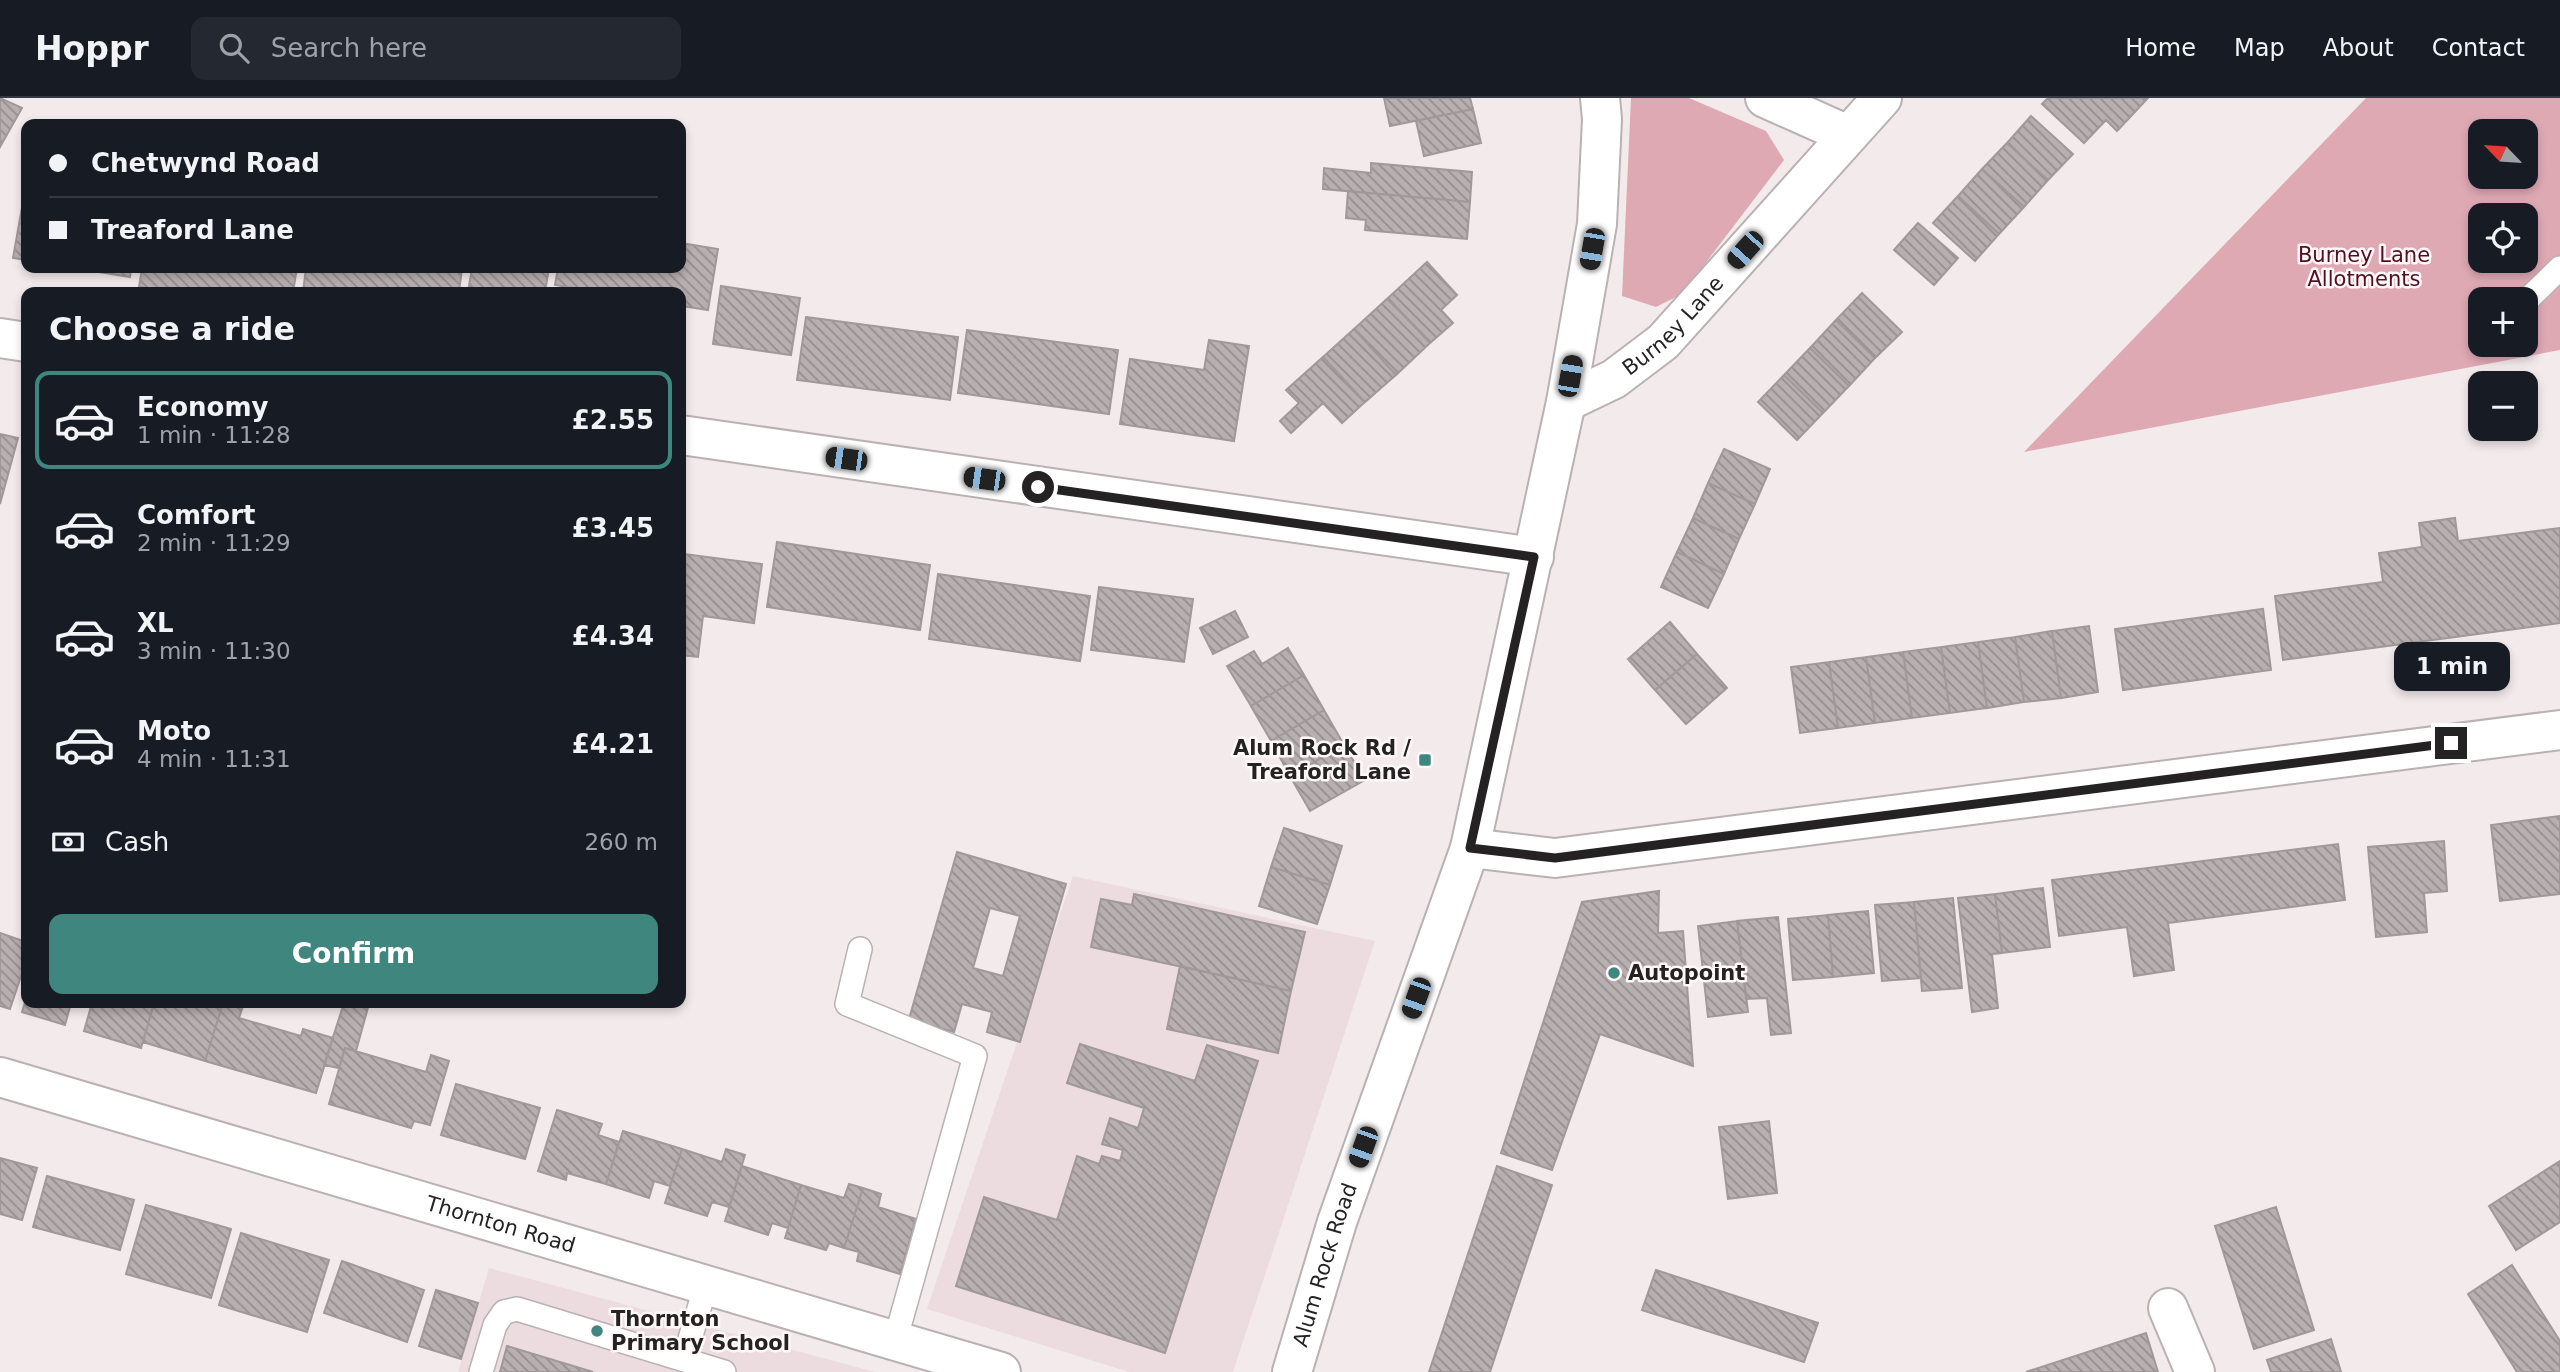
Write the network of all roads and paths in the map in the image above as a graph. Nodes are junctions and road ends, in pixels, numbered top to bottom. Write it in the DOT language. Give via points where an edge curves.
graph roads {
  1 [pos="1600,98"];
  2 [pos="1765,98"];
  3 [pos="1882,98"];
  4 [pos="1848,135"];
  5 [pos="2560,268"];
  6 [pos="2538,289"];
  7 [pos="0,338"];
  8 [pos="21,341"];
  9 [pos="1566,402"];
  10 [pos="686,436"];
  11 [pos="1534,557"];
  12 [pos="2560,730"];
  13 [pos="1470,848"];
  14 [pos="860,949"];
  15 [pos="0,1077"];
  16 [pos="706,1285"];
  17 [pos="2168,1308"];
  18 [pos="895,1341"];
  19 [pos="684,1359"];
  20 [pos="481,1372"];
  21 [pos="724,1372"];
  22 [pos="1001,1372"];
  23 [pos="1292,1372"];
  24 [pos="2195,1372"];
  1 -- 9 [label="street, Alum Rock Road" via="1597,223"];
  2 -- 4 [label="street"];
  3 -- 4 [label="street, Burney Lane"];
  4 -- 9 [label="street, Burney Lane" via="1664,342 1614,379"];
  5 -- 6 [label="lane"];
  7 -- 8 [label="street"];
  9 -- 11 [label="street, Alum Rock Road"];
  10 -- 11 [label="street"];
  11 -- 13 [label="street, Alum Rock Road"];
  12 -- 13 [label="street" via="1555,858"];
  13 -- 23 [label="street, Alum Rock Road" via="1337,1222"];
  14 -- 18 [label="lane" via="847,1004 975,1056"];
  15 -- 16 [label="street, Thornton Road"];
  16 -- 18 [label="street, Thornton Road"];
  16 -- 19 [label="lane"];
  17 -- 24 [label="street"];
  18 -- 22 [label="street, Thornton Road"];
  19 -- 20 [label="lane" via="517,1309 504,1312 495,1325"];
  19 -- 21 [label="lane"];
}
